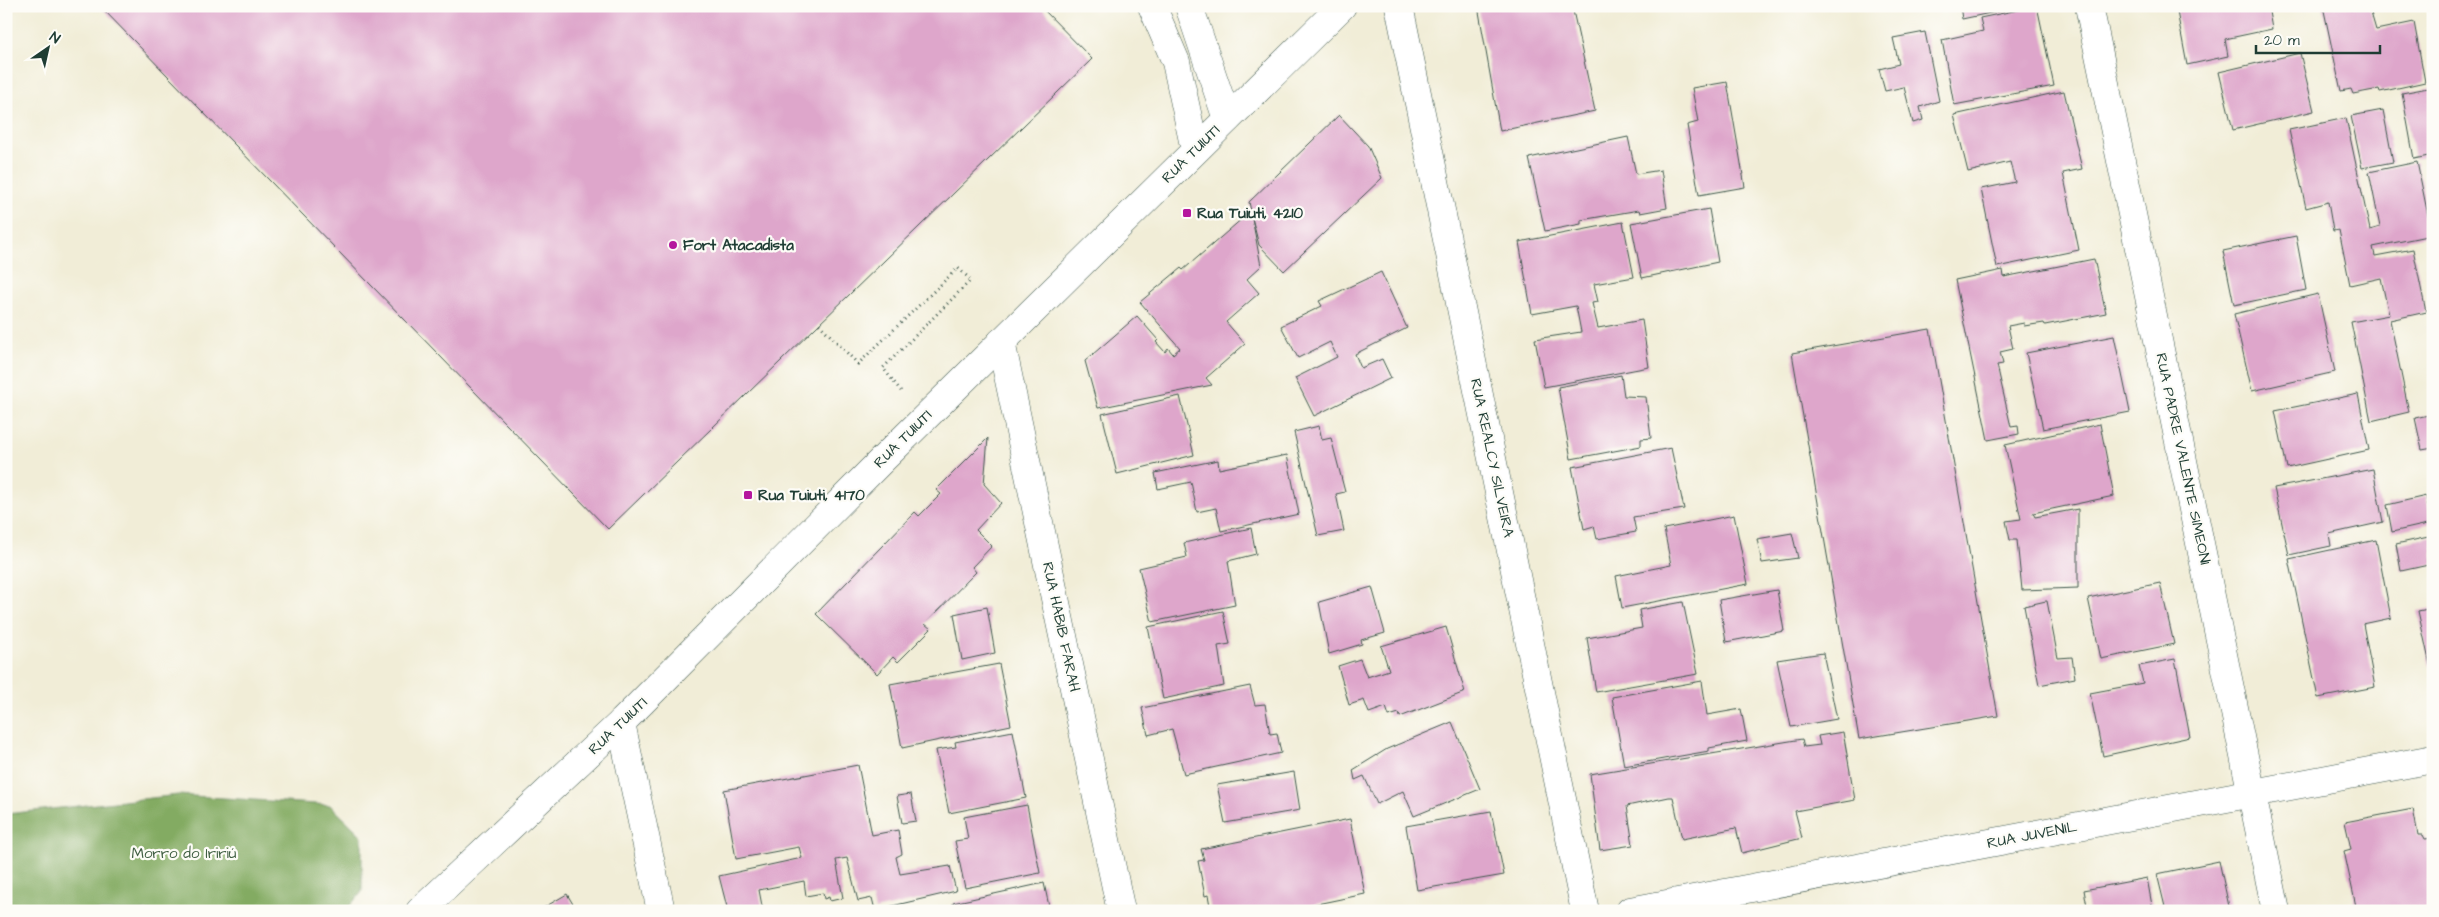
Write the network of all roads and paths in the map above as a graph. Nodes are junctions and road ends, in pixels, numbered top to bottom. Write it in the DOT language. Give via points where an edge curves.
graph roads {
  1 [pos="1152,6"];
  2 [pos="1189,6"];
  3 [pos="1342,6"];
  4 [pos="1398,6"];
  5 [pos="2090,6"];
  6 [pos="1227,118"];
  7 [pos="1195,150"];
  8 [pos="819,324"];
  9 [pos="1001,342"];
  10 [pos="922,420"];
  11 [pos="621,724"];
  12 [pos="2433,759"];
  13 [pos="2252,794"];
  14 [pos="420,911"];
  15 [pos="661,911"];
  16 [pos="1121,911"];
  17 [pos="1585,911"];
  18 [pos="1630,911"];
  19 [pos="2276,911"];
  1 -- 7 [label="street" via="1176,62"];
  2 -- 6 [label="street"];
  3 -- 6 [label="street, RUA TUIUTI"];
  4 -- 17 [label="street, RUA REALCY SILVEIRA"];
  5 -- 13 [label="street, RUA PADRE VALENTE SIMEONI"];
  6 -- 7 [label="street, RUA TUIUTI"];
  7 -- 9 [label="street, RUA TUIUTI"];
  8 -- 10 [label="path" via="858,364 958,268 971,280 883,368"];
  9 -- 10 [label="street, RUA TUIUTI"];
  9 -- 16 [label="street, RUA HABIB FARAH"];
  10 -- 11 [label="street, RUA TUIUTI"];
  11 -- 14 [label="street, RUA TUIUTI"];
  11 -- 15 [label="street"];
  12 -- 13 [label="street, RUA JUVENIL"];
  13 -- 18 [label="street, RUA JUVENIL"];
  13 -- 19 [label="street, RUA PADRE VALENTE SIMEONI"];
}
